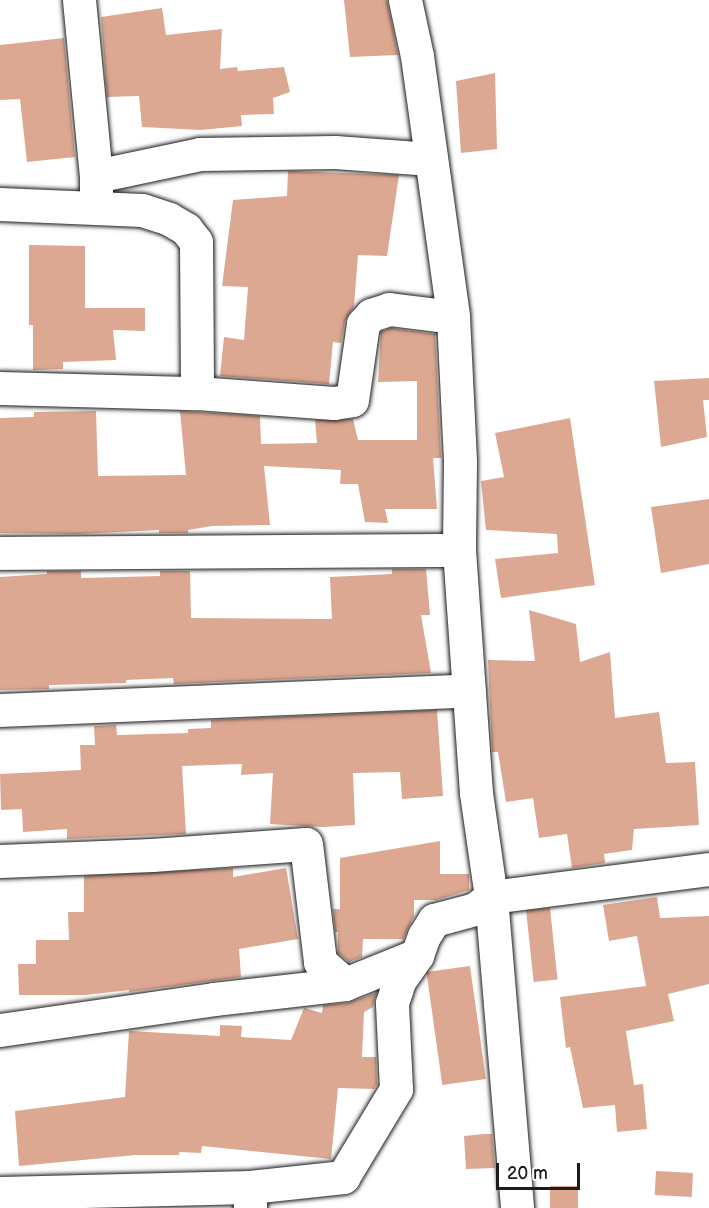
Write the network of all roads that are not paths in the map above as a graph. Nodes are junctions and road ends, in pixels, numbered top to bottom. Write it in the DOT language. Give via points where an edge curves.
graph roads {
  1 [pos="405,0"];
  2 [pos="86,1"];
  3 [pos="431,159"];
  4 [pos="96,176"];
  5 [pos="0,204"];
  6 [pos="95,208"];
  7 [pos="453,317"];
  8 [pos="0,388"];
  9 [pos="197,393"];
  10 [pos="459,550"];
  11 [pos="0,554"];
  12 [pos="469,690"];
  13 [pos="0,710"];
  14 [pos="0,861"];
  15 [pos="709,869"];
  16 [pos="491,897"];
  17 [pos="417,955"];
  18 [pos="345,984"];
  19 [pos="0,1030"];
  20 [pos="0,1193"];
  21 [pos="250,1197"];
  22 [pos="1,1208"];
  23 [pos="517,1208"];
  1 -- 3 [label="street"];
  2 -- 4 [label="street"];
  3 -- 4 [label="street" via="335,152 200,154"];
  3 -- 7 [label="street"];
  4 -- 6 [label="street"];
  5 -- 6 [label="street"];
  6 -- 9 [label="street" via="142,210 160,216 186,229 196,242"];
  7 -- 9 [label="street" via="389,309 371,315 363,324 352,400 334,403"];
  7 -- 10 [label="street" via="460,462"];
  8 -- 9 [label="street"];
  10 -- 11 [label="street"];
  10 -- 12 [label="street"];
  12 -- 13 [label="street"];
  12 -- 16 [label="street" via="476,793"];
  14 -- 18 [label="street" via="306,844 321,962"];
  15 -- 16 [label="street"];
  16 -- 17 [label="street" via="475,909 434,920"];
  16 -- 23 [label="street"];
  17 -- 18 [label="street"];
  17 -- 21 [label="street" via="399,981 392,1004 396,1089 343,1177"];
  18 -- 19 [label="street"];
  20 -- 21 [label="street"];
  20 -- 22 [label="street"];
}
